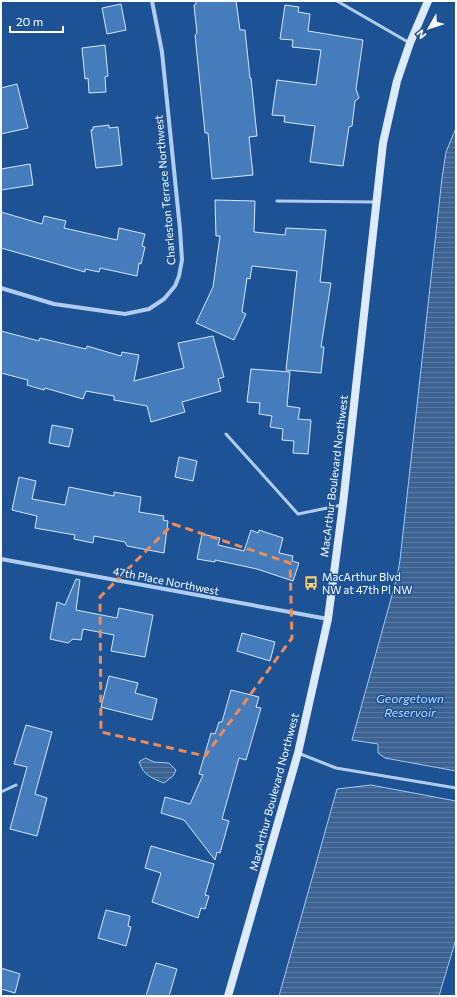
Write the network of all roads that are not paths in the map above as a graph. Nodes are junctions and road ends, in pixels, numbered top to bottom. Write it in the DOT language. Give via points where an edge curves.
graph roads {
  1 [pos="152,1"];
  2 [pos="337,1"];
  3 [pos="428,1"];
  4 [pos="410,43"];
  5 [pos="277,202"];
  6 [pos="376,202"];
  7 [pos="1,288"];
  8 [pos="226,434"];
  9 [pos="343,504"];
  10 [pos="1,559"];
  11 [pos="328,619"];
  12 [pos="298,753"];
  13 [pos="16,785"];
  14 [pos="456,788"];
  15 [pos="1,792"];
  16 [pos="228,996"];
  1 -- 7 [label="street, Charleston Terrace Northwest" via="162,52 180,237 182,266 175,286 164,299 148,309 133,314 54,304"];
  2 -- 4 [label="lane"];
  3 -- 4 [label="main road, MacArthur Boulevard Northwest"];
  4 -- 6 [label="main road, MacArthur Boulevard Northwest" via="389,116"];
  5 -- 6 [label="lane"];
  6 -- 9 [label="main road, MacArthur Boulevard Northwest"];
  8 -- 9 [label="lane" via="298,514"];
  9 -- 11 [label="main road, MacArthur Boulevard Northwest"];
  10 -- 11 [label="street, 47th Place Northwest"];
  11 -- 12 [label="main road, MacArthur Boulevard Northwest"];
  12 -- 14 [label="lane" via="336,768"];
  12 -- 16 [label="main road, MacArthur Boulevard Northwest"];
  13 -- 15 [label="lane"];
}
